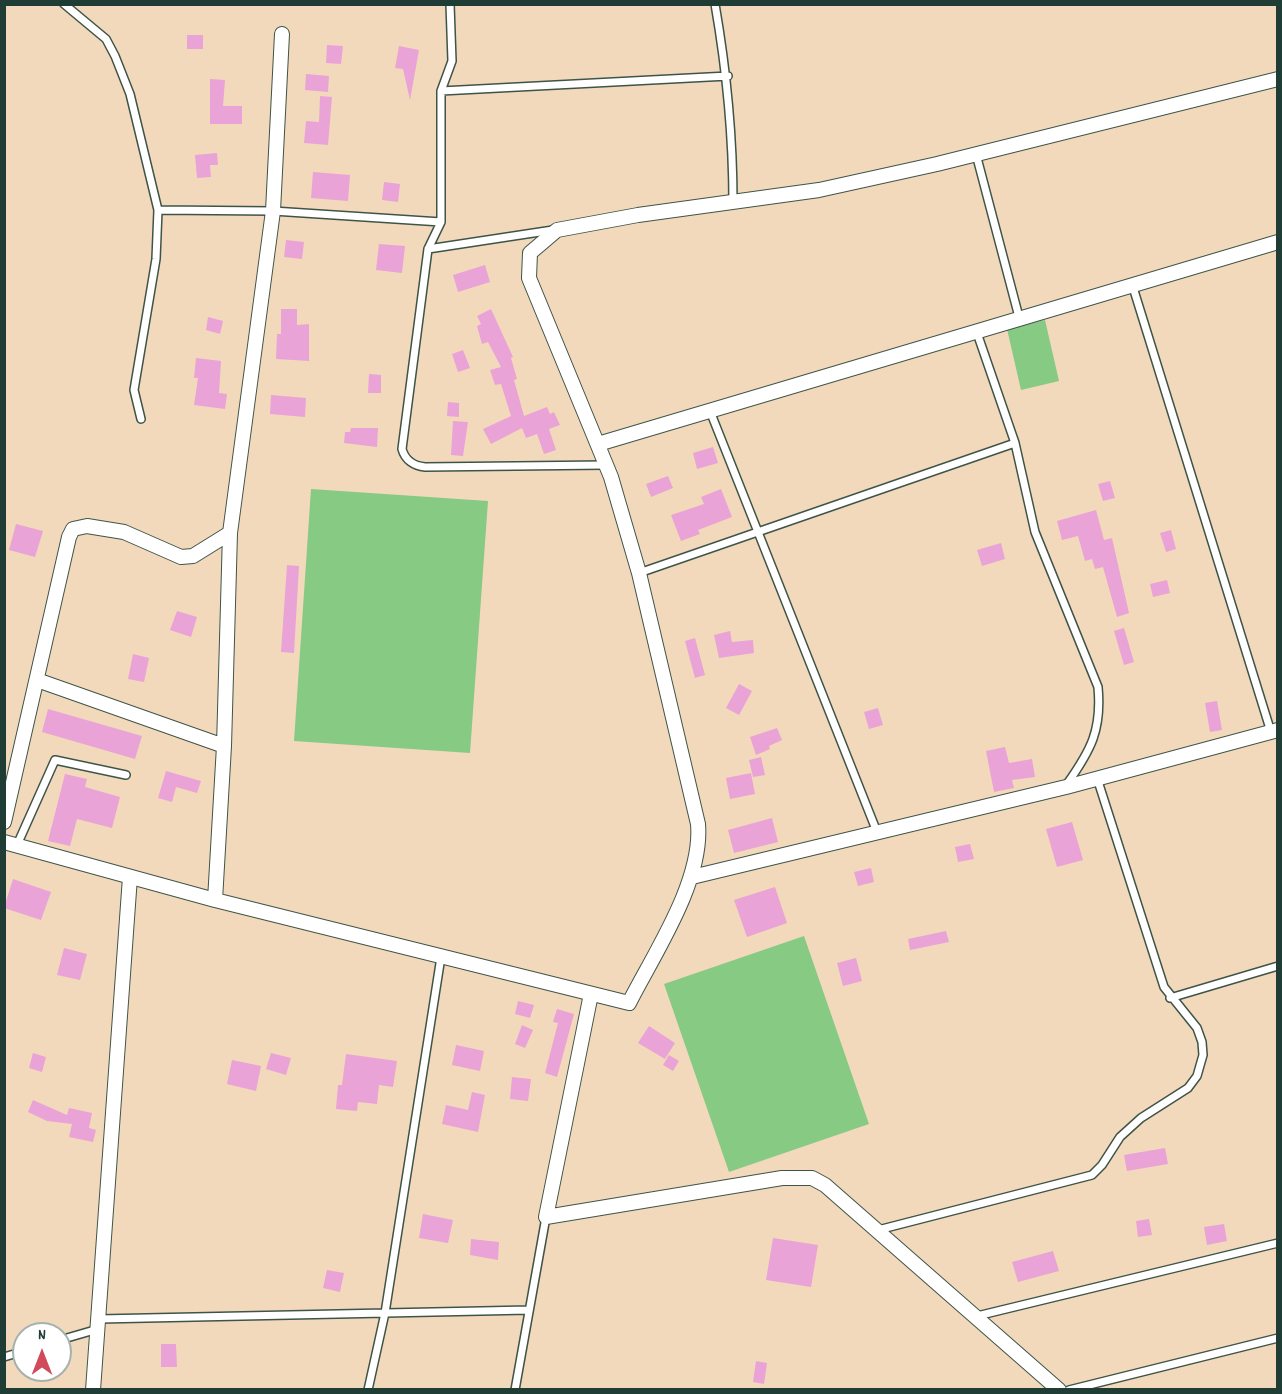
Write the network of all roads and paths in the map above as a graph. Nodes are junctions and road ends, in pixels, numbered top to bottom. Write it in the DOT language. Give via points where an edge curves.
graph roads {
  1 [pos="64,4"];
  2 [pos="450,4"];
  3 [pos="715,4"];
  4 [pos="282,34"];
  5 [pos="728,75"];
  6 [pos="1278,79"];
  7 [pos="441,91"];
  8 [pos="976,154"];
  9 [pos="733,203"];
  10 [pos="158,210"];
  11 [pos="273,211"];
  12 [pos="441,222"];
  13 [pos="557,230"];
  14 [pos="1278,242"];
  15 [pos="428,249"];
  16 [pos="1132,284"];
  17 [pos="1019,317"];
  18 [pos="976,330"];
  19 [pos="710,410"];
  20 [pos="141,419"];
  21 [pos="1015,443"];
  22 [pos="598,444"];
  23 [pos="606,465"];
  24 [pos="758,532"];
  25 [pos="230,533"];
  26 [pos="639,573"];
  27 [pos="37,680"];
  28 [pos="1274,731"];
  29 [pos="224,746"];
  30 [pos="126,775"];
  31 [pos="1097,778"];
  32 [pos="1066,787"];
  33 [pos="4,822"];
  34 [pos="877,832"];
  35 [pos="11,843"];
  36 [pos="130,877"];
  37 [pos="692,878"];
  38 [pos="215,900"];
  39 [pos="441,957"];
  40 [pos="1278,966"];
  41 [pos="591,994"];
  42 [pos="1170,998"];
  43 [pos="546,1217"];
  44 [pos="878,1230"];
  45 [pos="1278,1243"];
  46 [pos="529,1310"];
  47 [pos="386,1313"];
  48 [pos="976,1316"];
  49 [pos="99,1324"];
  50 [pos="72,1335"];
  51 [pos="1278,1338"];
  52 [pos="93,1389"];
  53 [pos="368,1389"];
  54 [pos="515,1389"];
  55 [pos="1059,1389"];
  56 [pos="1069,1389"];
  1 -- 10 [label="lane" via="106,39 115,56 130,94"];
  2 -- 7 [label="lane" via="452,61"];
  3 -- 5 [label="lane"];
  4 -- 11 [label="street"];
  5 -- 7 [label="lane"];
  5 -- 9 [label="lane"];
  6 -- 8 [label="street"];
  7 -- 12 [label="lane"];
  8 -- 9 [label="street" via="819,190"];
  8 -- 17 [label="lane"];
  9 -- 13 [label="street"];
  10 -- 11 [label="lane"];
  10 -- 20 [label="lane" via="156,259 134,390"];
  11 -- 12 [label="lane"];
  11 -- 25 [label="street"];
  12 -- 15 [label="lane"];
  13 -- 15 [label="lane"];
  13 -- 22 [label="street" via="530,253 529,278"];
  14 -- 16 [label="street"];
  15 -- 23 [label="lane" via="402,449 406,458 417,466"];
  16 -- 17 [label="street"];
  16 -- 28 [label="lane"];
  17 -- 18 [label="street"];
  18 -- 19 [label="street"];
  18 -- 21 [label="lane"];
  19 -- 22 [label="street"];
  19 -- 24 [label="lane"];
  21 -- 24 [label="lane"];
  21 -- 32 [label="lane" via="1035,532 1098,687 1097,733"];
  22 -- 23 [label="street"];
  23 -- 26 [label="street"];
  24 -- 26 [label="lane"];
  24 -- 34 [label="lane"];
  25 -- 27 [label="street" via="193,556 181,557 124,532 87,526 73,529"];
  25 -- 29 [label="street"];
  26 -- 37 [label="street" via="698,824"];
  27 -- 29 [label="street"];
  27 -- 33 [label="street"];
  28 -- 31 [label="street"];
  29 -- 38 [label="street"];
  30 -- 35 [label="lane" via="55,760"];
  31 -- 32 [label="street"];
  31 -- 42 [label="lane"];
  32 -- 34 [label="street"];
  34 -- 37 [label="street"];
  35 -- 36 [label="street"];
  36 -- 38 [label="street"];
  36 -- 49 [label="street"];
  37 -- 41 [label="street" via="629,1003"];
  38 -- 39 [label="street"];
  39 -- 41 [label="street"];
  39 -- 47 [label="lane"];
  40 -- 42 [label="lane"];
  41 -- 43 [label="street"];
  42 -- 44 [label="lane" via="1200,1034 1203,1055 1197,1076 1180,1095 1141,1118 1120,1137 1092,1174"];
  43 -- 44 [label="street" via="799,1177 825,1185"];
  43 -- 46 [label="lane"];
  44 -- 48 [label="street"];
  45 -- 48 [label="lane"];
  46 -- 47 [label="lane"];
  46 -- 54 [label="lane"];
  47 -- 49 [label="lane"];
  47 -- 53 [label="lane"];
  48 -- 55 [label="street"];
  49 -- 50 [label="lane"];
  49 -- 52 [label="street"];
  51 -- 56 [label="lane"];
}
